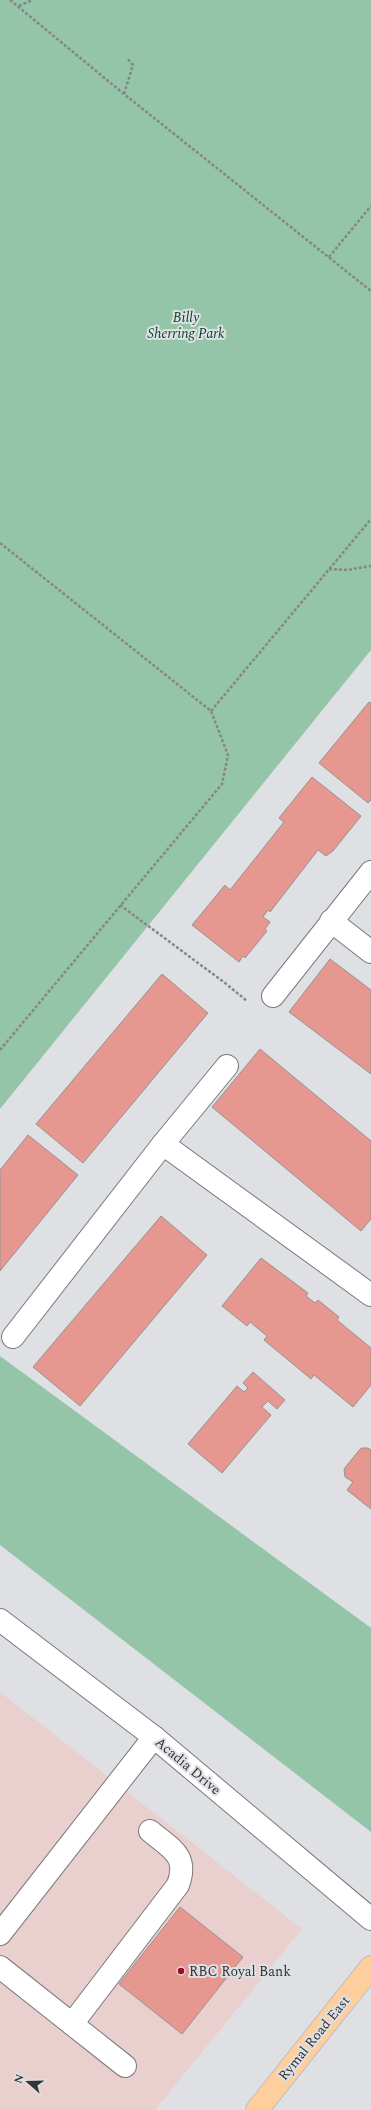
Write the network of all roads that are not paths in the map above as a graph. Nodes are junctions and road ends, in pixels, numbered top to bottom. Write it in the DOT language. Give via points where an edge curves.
graph roads {
  1 [pos="371,872"];
  2 [pos="331,921"];
  3 [pos="371,952"];
  4 [pos="273,996"];
  5 [pos="227,1066"];
  6 [pos="163,1144"];
  7 [pos="371,1295"];
  8 [pos="13,1337"];
  9 [pos="0,1620"];
  10 [pos="154,1738"];
  11 [pos="150,1831"];
  12 [pos="371,1919"];
  13 [pos="0,1934"];
  14 [pos="0,1967"];
  15 [pos="371,1967"];
  16 [pos="72,2024"];
  17 [pos="125,2066"];
  18 [pos="256,2110"];
  1 -- 2 [label="street"];
  2 -- 3 [label="street"];
  2 -- 4 [label="street"];
  5 -- 6 [label="street"];
  6 -- 7 [label="street"];
  6 -- 8 [label="street"];
  9 -- 10 [label="street, Acadia Drive"];
  10 -- 12 [label="street, Acadia Drive"];
  10 -- 13 [label="street"];
  11 -- 16 [label="street" via="180,1857 183,1871 178,1885"];
  14 -- 16 [label="street"];
  15 -- 18 [label="main road, Rymal Road East"];
  16 -- 17 [label="street"];
}
